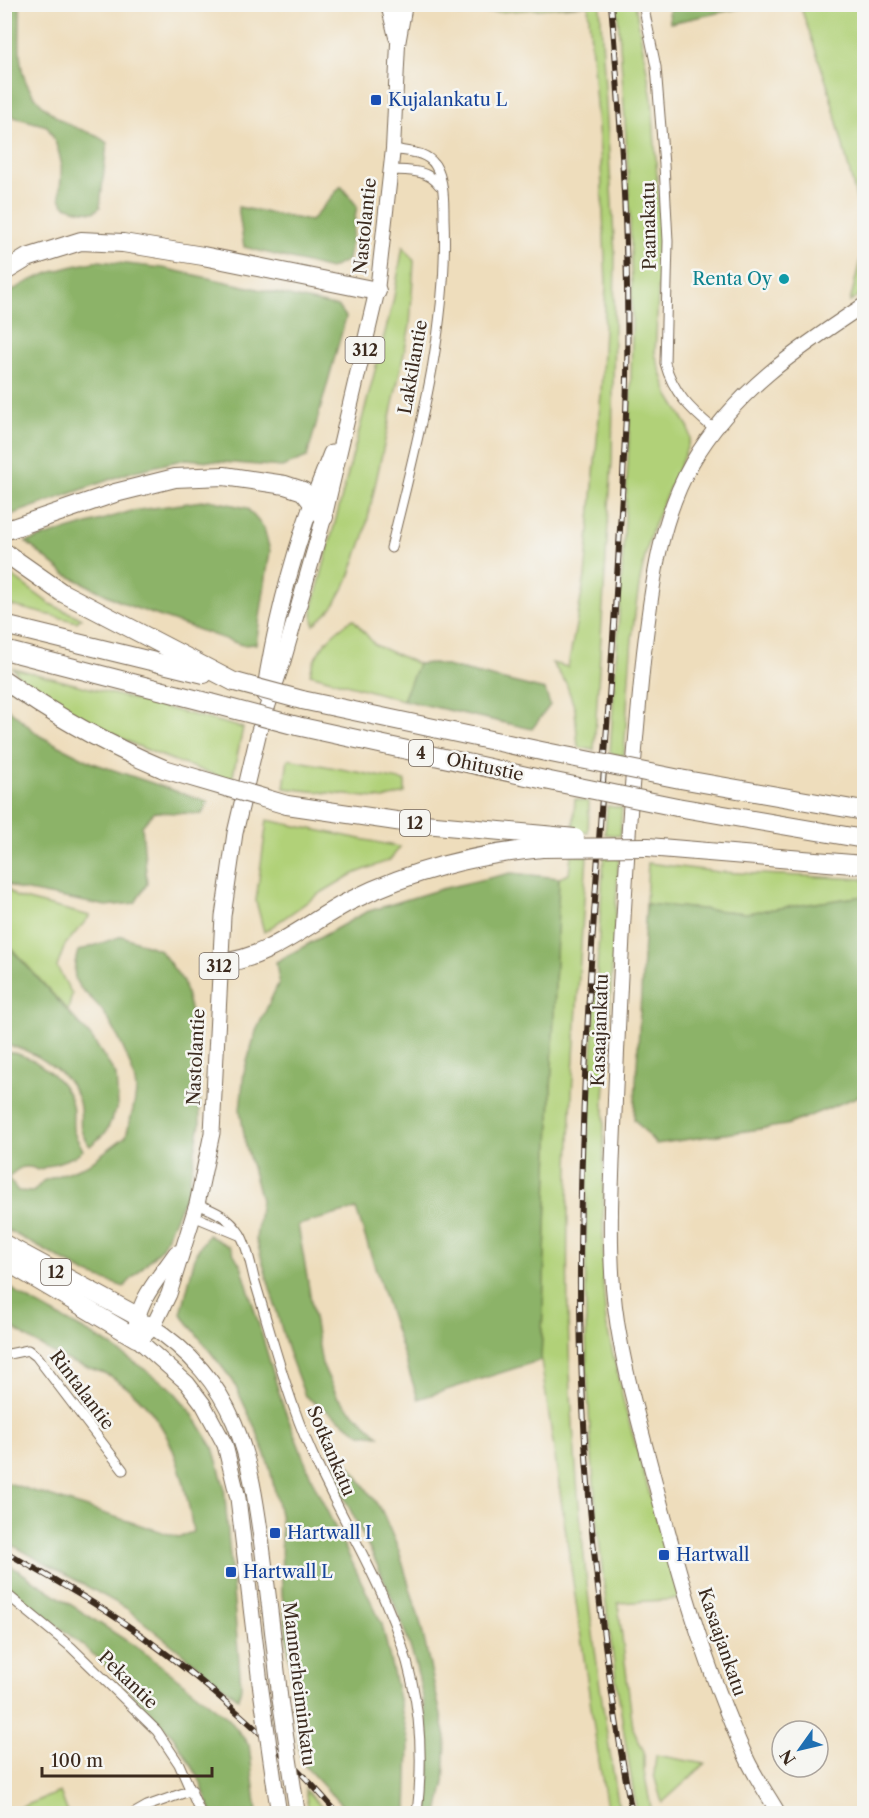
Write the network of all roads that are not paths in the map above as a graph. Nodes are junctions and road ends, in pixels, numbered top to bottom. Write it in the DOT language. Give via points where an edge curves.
graph roads {
  1 [pos="388,4"];
  2 [pos="405,4"];
  3 [pos="643,4"];
  4 [pos="398,44"];
  5 [pos="393,149"];
  6 [pos="391,170"];
  7 [pos="442,190"];
  8 [pos="4,272"];
  9 [pos="377,291"];
  10 [pos="864,305"];
  11 [pos="349,408"];
  12 [pos="714,429"];
  13 [pos="313,501"];
  14 [pos="324,517"];
  15 [pos="4,531"];
  16 [pos="4,546"];
  17 [pos="392,548"];
  18 [pos="4,552"];
  19 [pos="23,566"];
  20 [pos="4,625"];
  21 [pos="4,650"];
  22 [pos="4,680"];
  23 [pos="235,682"];
  24 [pos="259,731"];
  25 [pos="864,811"];
  26 [pos="864,839"];
  27 [pos="543,841"];
  28 [pos="864,865"];
  29 [pos="220,963"];
  30 [pos="195,1210"];
  31 [pos="184,1241"];
  32 [pos="4,1244"];
  33 [pos="4,1260"];
  34 [pos="137,1316"];
  35 [pos="153,1327"];
  36 [pos="136,1338"];
  37 [pos="4,1355"];
  38 [pos="123,1470"];
  39 [pos="4,1592"];
  40 [pos="192,1790"];
  41 [pos="297,1812"];
  42 [pos="133,1814"];
  43 [pos="201,1814"];
  44 [pos="279,1814"];
  45 [pos="417,1814"];
  46 [pos="779,1814"];
  1 -- 4 [label="street, Nastolantie / 312"];
  2 -- 4 [label="street, Nastolantie / 312"];
  3 -- 12 [label="street, Paanakatu" via="656,67 664,165 668,241 665,363 679,396"];
  4 -- 5 [label="street, Nastolantie / 312"];
  5 -- 6 [label="street, Nastolantie / 312"];
  5 -- 7 [label="street, Lakkilantie" via="426,156 435,165"];
  6 -- 7 [label="street" via="419,171 432,176"];
  6 -- 9 [label="street, Nastolantie / 312"];
  7 -- 17 [label="street, Lakkilantie" via="446,259 431,373"];
  8 -- 9 [label="highway" via="27,258 81,241 123,243"];
  9 -- 11 [label="main road, Nastolantie / 312"];
  10 -- 12 [label="street, Kasaajankatu" via="772,369"];
  11 -- 13 [label="main road, Nastolantie / 312"];
  11 -- 14 [label="main road, Nastolantie / 312"];
  12 -- 46 [label="street, Kasaajankatu" via="691,465 669,514 652,584 624,895 612,1170 612,1282 634,1403 694,1619 747,1760"];
  13 -- 14 [label="highway"];
  13 -- 15 [label="highway" via="303,491 285,484 224,476 175,478 115,493"];
  13 -- 24 [label="main road, Nastolantie / 312" via="275,634"];
  14 -- 24 [label="main road, Nastolantie / 312"];
  16 -- 19 [label="highway"];
  18 -- 19 [label="highway"];
  19 -- 23 [label="highway" via="110,619"];
  20 -- 23 [label="highway, Ohitustie / 4"];
  21 -- 26 [label="highway, Ohitustie / 4, bridge" via="297,726 677,807"];
  22 -- 27 [label="highway, 12, bridge" via="41,706 124,752 164,769 287,805"];
  23 -- 25 [label="highway, Ohitustie / 4, bridge" via="546,752"];
  24 -- 29 [label="main road, Nastolantie / 312" via="235,833"];
  27 -- 28 [label="highway, 12, bridge"];
  27 -- 29 [label="highway" via="412,873 347,903 271,948 246,959"];
  29 -- 30 [label="main road, Nastolantie / 312" via="212,1133"];
  30 -- 31 [label="main road, Nastolantie / 312"];
  30 -- 45 [label="street, Sotkankatu" via="242,1236 294,1409 400,1638 418,1717 421,1760"];
  31 -- 34 [label="main road, Nastolantie / 312"];
  31 -- 35 [label="main road, Nastolantie / 312" via="169,1293"];
  32 -- 34 [label="highway, 12"];
  33 -- 36 [label="highway, 12"];
  34 -- 35 [label="main road, Mannerheiminkatu"];
  34 -- 36 [label="main road, Nastolantie / 312"];
  35 -- 36 [label="main road"];
  35 -- 41 [label="main road, Mannerheiminkatu, bridge" via="179,1345 207,1376 229,1410 245,1447 257,1507"];
  36 -- 44 [label="main road, Mannerheiminkatu, bridge" via="188,1383 225,1445 237,1498"];
  37 -- 38 [label="street, Rintalantie" via="28,1350 36,1356"];
  39 -- 40 [label="street, Pekantie" via="70,1647 157,1731"];
  40 -- 42 [label="street"];
  40 -- 43 [label="street, Pekantie"];
}
